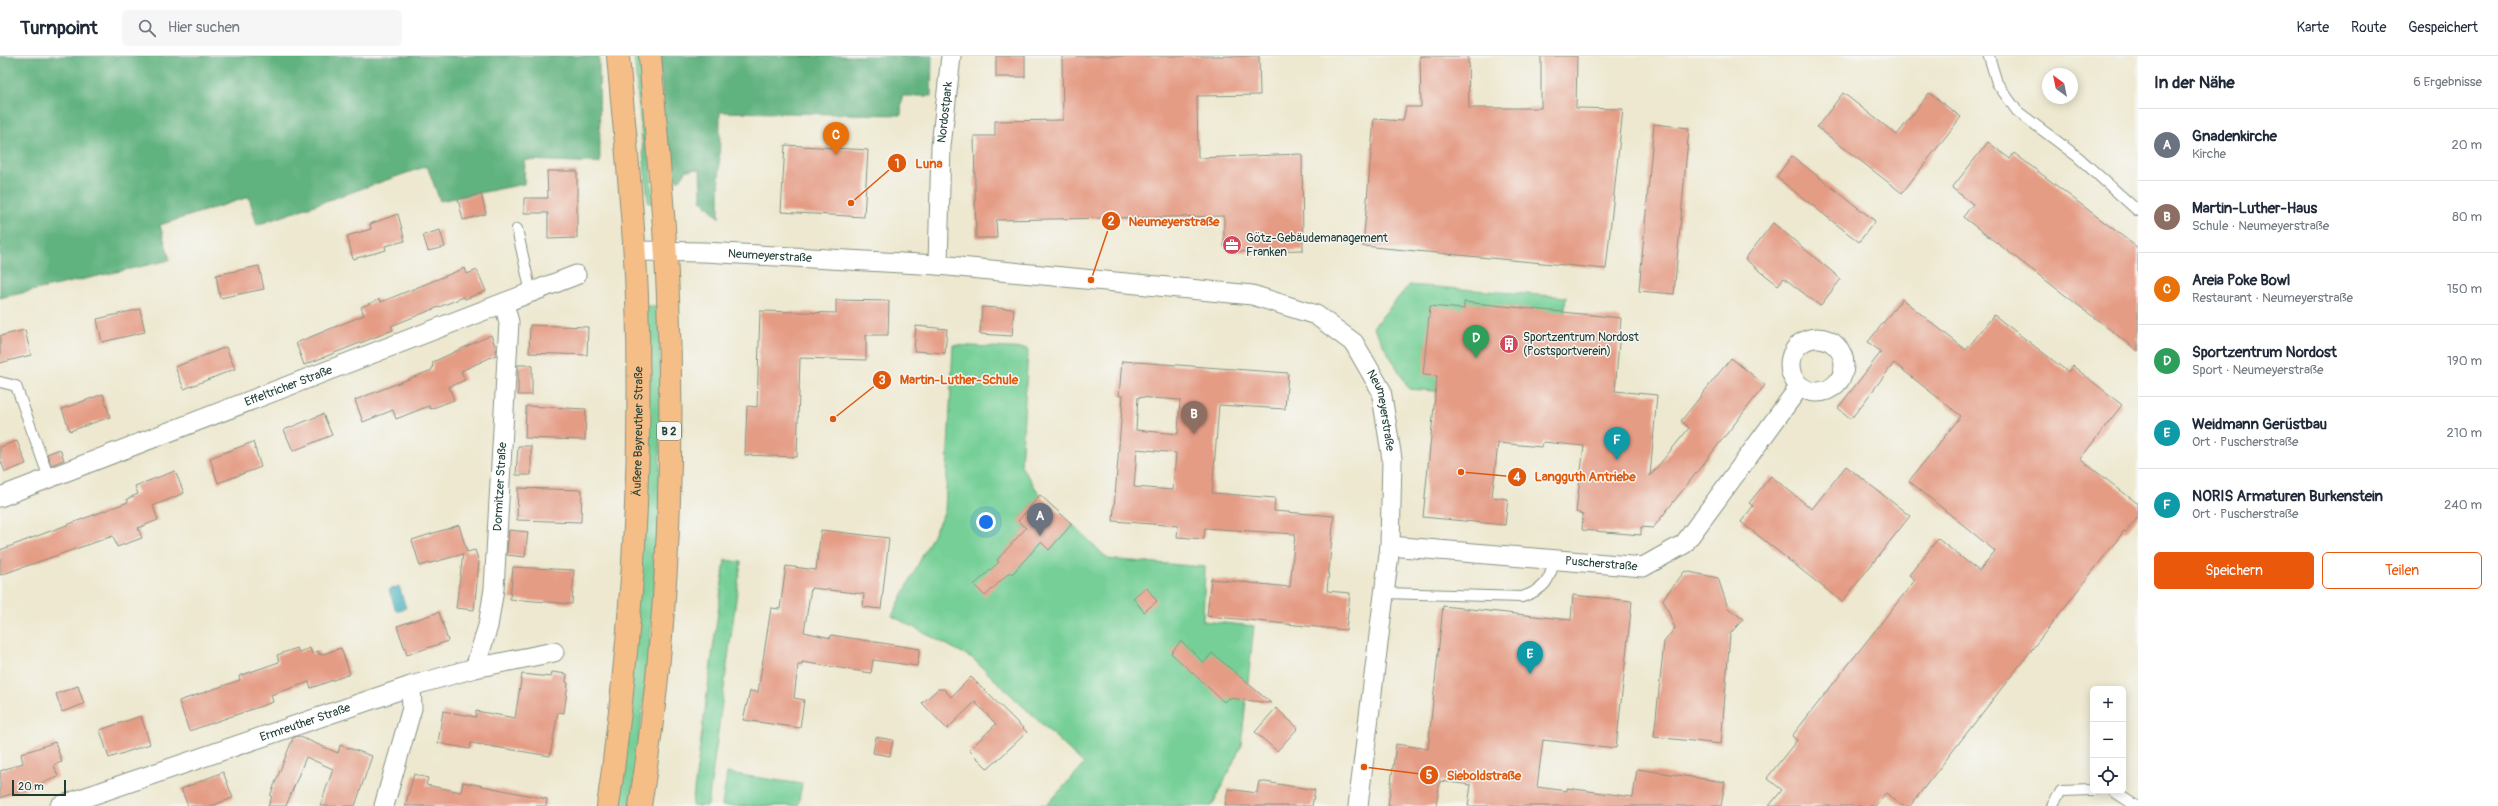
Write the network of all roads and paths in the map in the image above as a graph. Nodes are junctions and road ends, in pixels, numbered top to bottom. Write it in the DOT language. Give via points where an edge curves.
graph roads {
  1 [pos="618,56"];
  2 [pos="650,56"];
  3 [pos="951,56"];
  4 [pos="1989,56"];
  5 [pos="2138,211"];
  6 [pos="517,230"];
  7 [pos="666,250"];
  8 [pos="634,251"];
  9 [pos="938,265"];
  10 [pos="576,275"];
  11 [pos="531,293"];
  12 [pos="504,304"];
  13 [pos="0,382"];
  14 [pos="1800,386"];
  15 [pos="49,478"];
  16 [pos="0,496"];
  17 [pos="1390,546"];
  18 [pos="1555,559"];
  19 [pos="1384,593"];
  20 [pos="554,652"];
  21 [pos="475,668"];
  22 [pos="411,686"];
  23 [pos="2090,790"];
  24 [pos="2118,794"];
  25 [pos="60,806"];
  26 [pos="384,806"];
  27 [pos="608,806"];
  28 [pos="640,806"];
  29 [pos="1358,806"];
  30 [pos="2052,806"];
  31 [pos="2136,806"];
  1 -- 8 [label="main road, Äußere Bayreuther Straße"];
  2 -- 7 [label="main road, B 2"];
  3 -- 9 [label="street, Nordostpark" via="941,146"];
  4 -- 5 [label="lane" via="1997,83 2017,111 2078,157"];
  6 -- 11 [label="lane"];
  7 -- 8 [label="street, Neumeyerstraße"];
  7 -- 9 [label="street, Neumeyerstraße"];
  7 -- 28 [label="main road, B 2" via="670,412 667,545 654,697"];
  8 -- 27 [label="main road, Äußere Bayreuther Straße" via="638,324 638,455 634,563 628,640"];
  9 -- 17 [label="street, Neumeyerstraße" via="1252,295 1316,315 1354,343 1381,390 1392,460"];
  10 -- 11 [label="street, Effeltricher Straße"];
  11 -- 12 [label="street, Effeltricher Straße"];
  12 -- 15 [label="street, Effeltricher Straße"];
  12 -- 21 [label="street, Dormitzer Straße" via="509,322 494,589 488,626"];
  13 -- 15 [label="lane" via="16,386"];
  14 -- 18 [label="street, Puscherstraße" via="1684,544 1643,567"];
  15 -- 16 [label="street, Effeltricher Straße"];
  17 -- 18 [label="street, Puscherstraße"];
  17 -- 19 [label="street, Neumeyerstraße"];
  18 -- 19 [label="lane" via="1550,578 1539,592 1522,597"];
  19 -- 29 [label="street, Neumeyerstraße"];
  20 -- 21 [label="street, Ermreuther Straße"];
  21 -- 22 [label="street, Ermreuther Straße"];
  22 -- 25 [label="street, Ermreuther Straße"];
  22 -- 26 [label="street" via="412,708"];
  23 -- 30 [label="lane" via="2060,791"];
  24 -- 31 [label="lane"];
}
